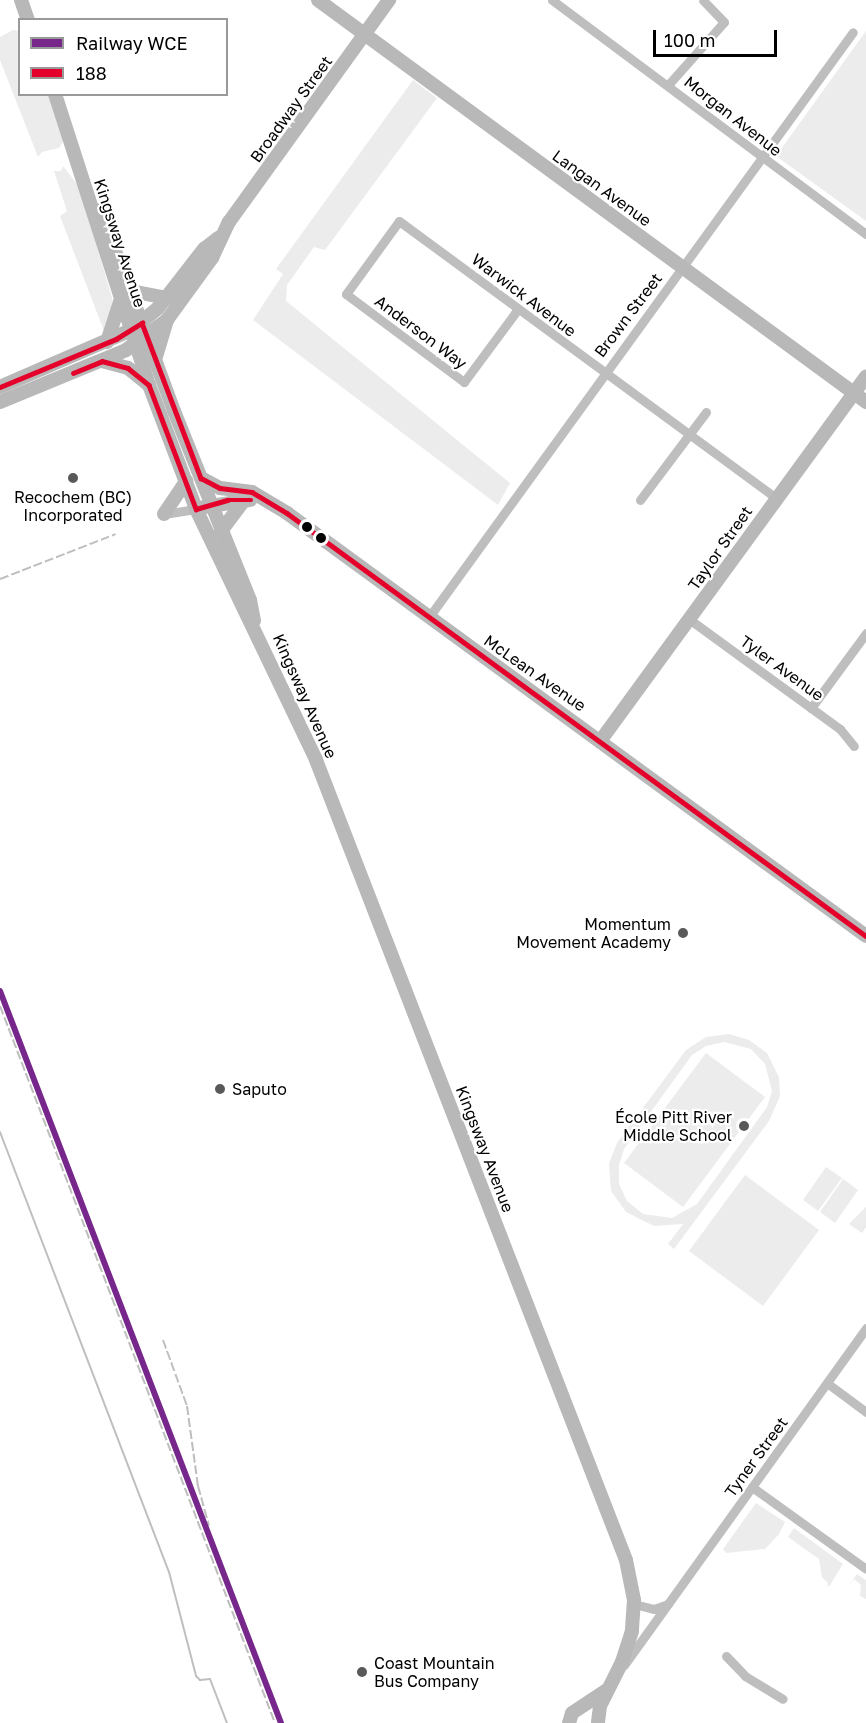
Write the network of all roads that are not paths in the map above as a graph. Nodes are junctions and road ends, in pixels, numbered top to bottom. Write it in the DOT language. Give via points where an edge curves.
graph roads {
  1 [pos="21,0"];
  2 [pos="318,0"];
  3 [pos="389,0"];
  4 [pos="552,0"];
  5 [pos="703,0"];
  6 [pos="27,18"];
  7 [pos="853,32"];
  8 [pos="365,34"];
  9 [pos="669,86"];
  10 [pos="56,96"];
  11 [pos="763,157"];
  12 [pos="866,234"];
  13 [pos="220,236"];
  14 [pos="683,268"];
  15 [pos="346,294"];
  16 [pos="126,295"];
  17 [pos="167,298"];
  18 [pos="518,309"];
  19 [pos="166,320"];
  20 [pos="139,333"];
  21 [pos="107,342"];
  22 [pos="155,360"];
  23 [pos="102,361"];
  24 [pos="604,373"];
  25 [pos="866,376"];
  26 [pos="149,385"];
  27 [pos="0,387"];
  28 [pos="854,393"];
  29 [pos="0,402"];
  30 [pos="866,402"];
  31 [pos="706,412"];
  32 [pos="689,436"];
  33 [pos="201,477"];
  34 [pos="186,481"];
  35 [pos="776,498"];
  36 [pos="245,499"];
  37 [pos="267,500"];
  38 [pos="640,500"];
  39 [pos="212,505"];
  40 [pos="196,509"];
  41 [pos="164,514"];
  42 [pos="221,531"];
  43 [pos="429,617"];
  44 [pos="690,619"];
  45 [pos="255,625"];
  46 [pos="866,633"];
  47 [pos="811,708"];
  48 [pos="601,740"];
  49 [pos="854,746"];
  50 [pos="866,936"];
  51 [pos="866,1328"];
  52 [pos="827,1383"];
  53 [pos="866,1412"];
  54 [pos="752,1487"];
  55 [pos="866,1569"];
  56 [pos="670,1602"];
  57 [pos="634,1604"];
  58 [pos="726,1656"];
  59 [pos="606,1690"];
  60 [pos="783,1699"];
  61 [pos="581,1708"];
  62 [pos="598,1722"];
  63 [pos="569,1723"];
  1 -- 6 [label="main road"];
  2 -- 8 [label="main road, Langan Avenue"];
  3 -- 8 [label="main road, Broadway Street"];
  4 -- 9 [label="street, Morgan Avenue"];
  5 -- 9 [label="street" via="724,21"];
  7 -- 11 [label="street, Brown Street"];
  8 -- 13 [label="main road, Broadway Street"];
  8 -- 14 [label="main road, Langan Avenue"];
  9 -- 11 [label="street, Morgan Avenue"];
  10 -- 16 [label="main road, Kingsway Avenue" via="81,180"];
  11 -- 12 [label="street, Morgan Avenue"];
  11 -- 14 [label="street, Brown Street"];
  13 -- 17 [label="main road, Broadway Street" via="204,249"];
  13 -- 19 [label="main road, Broadway Street" via="212,258"];
  14 -- 24 [label="street, Brown Street"];
  14 -- 28 [label="main road, Langan Avenue"];
  15 -- 18 [label="street, Anderson Way" via="464,382"];
  15 -- 18 [label="street, Warwick Avenue" via="399,221"];
  16 -- 17 [label="main road"];
  16 -- 20 [label="main road, Kingsway Avenue"];
  16 -- 21 [label="main road"];
  17 -- 20 [label="main road, Broadway Street"];
  18 -- 24 [label="street, Warwick Avenue"];
  19 -- 20 [label="main road, Broadway Street"];
  19 -- 22 [label="main road"];
  20 -- 21 [label="main road"];
  20 -- 22 [label="main road, Kingsway Avenue"];
  20 -- 23 [label="main road"];
  20 -- 26 [label="main road, Kingsway Avenue"];
  21 -- 27 [label="main road"];
  22 -- 33 [label="main road, Kingsway Avenue"];
  23 -- 26 [label="main road" via="128,368"];
  23 -- 29 [label="main road"];
  24 -- 32 [label="street, Warwick Avenue"];
  24 -- 43 [label="street, Brown Street"];
  25 -- 28 [label="main road, Taylor Street"];
  26 -- 34 [label="main road, Kingsway Avenue"];
  28 -- 30 [label="main road, Langan Avenue"];
  28 -- 35 [label="main road, Taylor Street"];
  31 -- 32 [label="street"];
  32 -- 35 [label="street, Warwick Avenue"];
  32 -- 38 [label="street"];
  33 -- 37 [label="main road, McLean Avenue" via="219,488 252,492"];
  33 -- 39 [label="main road, Kingsway Avenue"];
  34 -- 40 [label="main road, Kingsway Avenue"];
  34 -- 41 [label="main road"];
  35 -- 44 [label="main road, Taylor Street"];
  36 -- 37 [label="main road"];
  36 -- 39 [label="main road"];
  36 -- 42 [label="main road"];
  37 -- 43 [label="main road, McLean Avenue"];
  39 -- 40 [label="main road"];
  39 -- 42 [label="main road, Kingsway Avenue"];
  40 -- 41 [label="street"];
  40 -- 45 [label="main road, Kingsway Avenue" via="239,604"];
  42 -- 45 [label="main road, Kingsway Avenue" via="250,600"];
  43 -- 48 [label="main road, McLean Avenue"];
  44 -- 47 [label="street, Tyler Avenue"];
  44 -- 48 [label="main road, Taylor Street"];
  45 -- 57 [label="main road, Kingsway Avenue" via="316,760 373,902 626,1560"];
  46 -- 47 [label="street"];
  47 -- 49 [label="street, Tyler Avenue"];
  48 -- 50 [label="main road, McLean Avenue"];
  51 -- 52 [label="street, Tyner Street"];
  52 -- 53 [label="street"];
  52 -- 54 [label="street, Tyner Street"];
  54 -- 55 [label="street"];
  54 -- 56 [label="street, Tyner Street"];
  56 -- 57 [label="street" via="654,1609"];
  56 -- 59 [label="street, Tyner Street"];
  57 -- 59 [label="main road, Kingsway Avenue" via="626,1653"];
  58 -- 60 [label="street" via="746,1677"];
  59 -- 61 [label="main road, Kingsway Avenue"];
  59 -- 62 [label="main road, Kingsway Avenue"];
  61 -- 62 [label="main road, Kingsway Avenue" via="592,1710"];
  61 -- 63 [label="main road, Kingsway Avenue" via="572,1713"];
}
